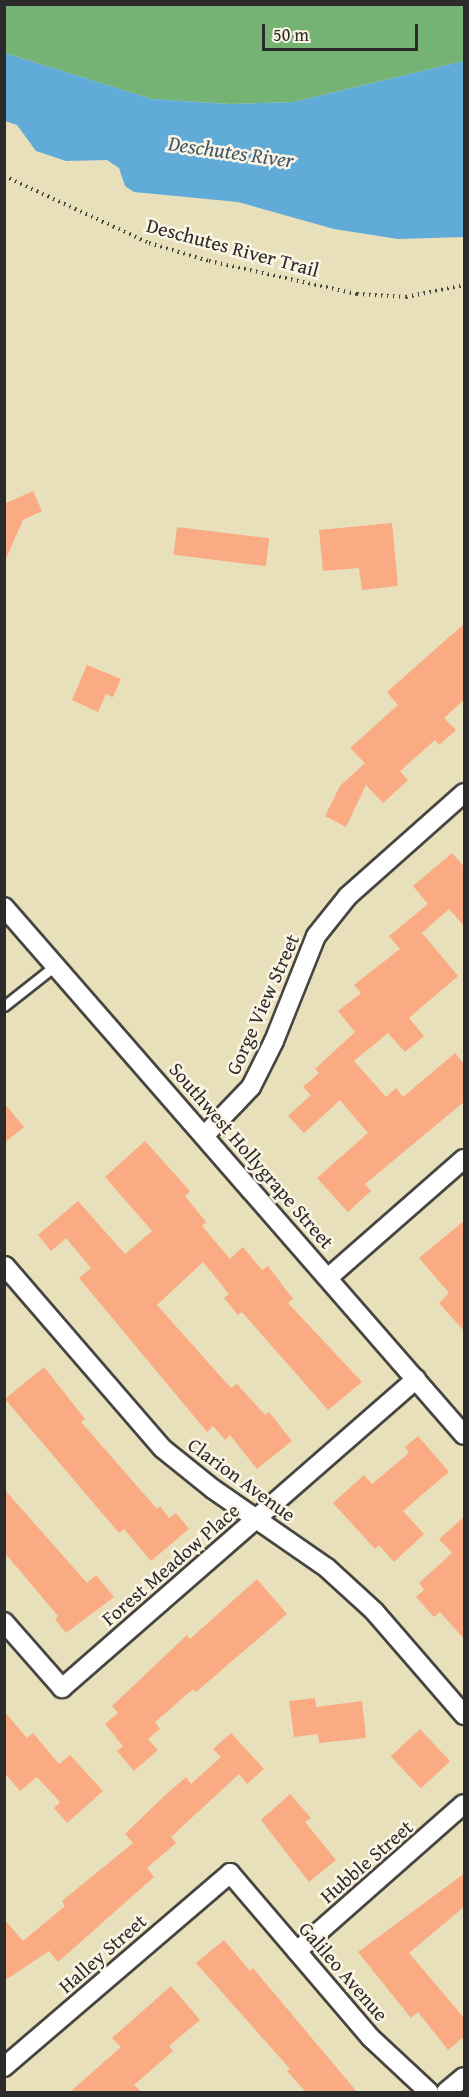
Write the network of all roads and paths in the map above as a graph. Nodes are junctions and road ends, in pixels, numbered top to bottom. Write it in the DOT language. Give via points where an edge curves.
graph roads {
  1 [pos="4,176"];
  2 [pos="465,285"];
  3 [pos="464,794"];
  4 [pos="4,907"];
  5 [pos="56,965"];
  6 [pos="4,1006"];
  7 [pos="205,1135"];
  8 [pos="462,1166"];
  9 [pos="5,1266"];
  10 [pos="329,1277"];
  11 [pos="416,1379"];
  12 [pos="465,1435"];
  13 [pos="257,1519"];
  14 [pos="4,1622"];
  15 [pos="465,1715"];
  16 [pos="465,1804"];
  17 [pos="230,1873"];
  18 [pos="297,1951"];
  19 [pos="4,2067"];
  20 [pos="465,2077"];
  21 [pos="429,2092"];
  22 [pos="446,2092"];
  1 -- 2 [label="path, Deschutes River Trail" via="149,243 209,261 357,294 406,297"];
  3 -- 7 [label="street, Gorge View Street" via="348,896 316,936 251,1087"];
  4 -- 5 [label="street, Southwest Hollygrape Street"];
  5 -- 6 [label="lane"];
  5 -- 7 [label="street, Southwest Hollygrape Street"];
  7 -- 10 [label="street, Southwest Hollygrape Street"];
  8 -- 10 [label="street"];
  9 -- 13 [label="street, Clarion Avenue" via="162,1448"];
  10 -- 11 [label="street, Southwest Hollygrape Street"];
  11 -- 12 [label="street, Southwest Hollygrape Street"];
  11 -- 13 [label="street, Forest Meadow Place"];
  13 -- 14 [label="street, Forest Meadow Place" via="62,1688"];
  13 -- 15 [label="street, Clarion Avenue" via="327,1568 374,1611"];
  16 -- 18 [label="street, Hubble Street"];
  17 -- 18 [label="street, Galileo Avenue"];
  17 -- 19 [label="street, Halley Street"];
  18 -- 21 [label="street, Galileo Avenue" via="371,2038"];
  20 -- 22 [label="street"];
}
